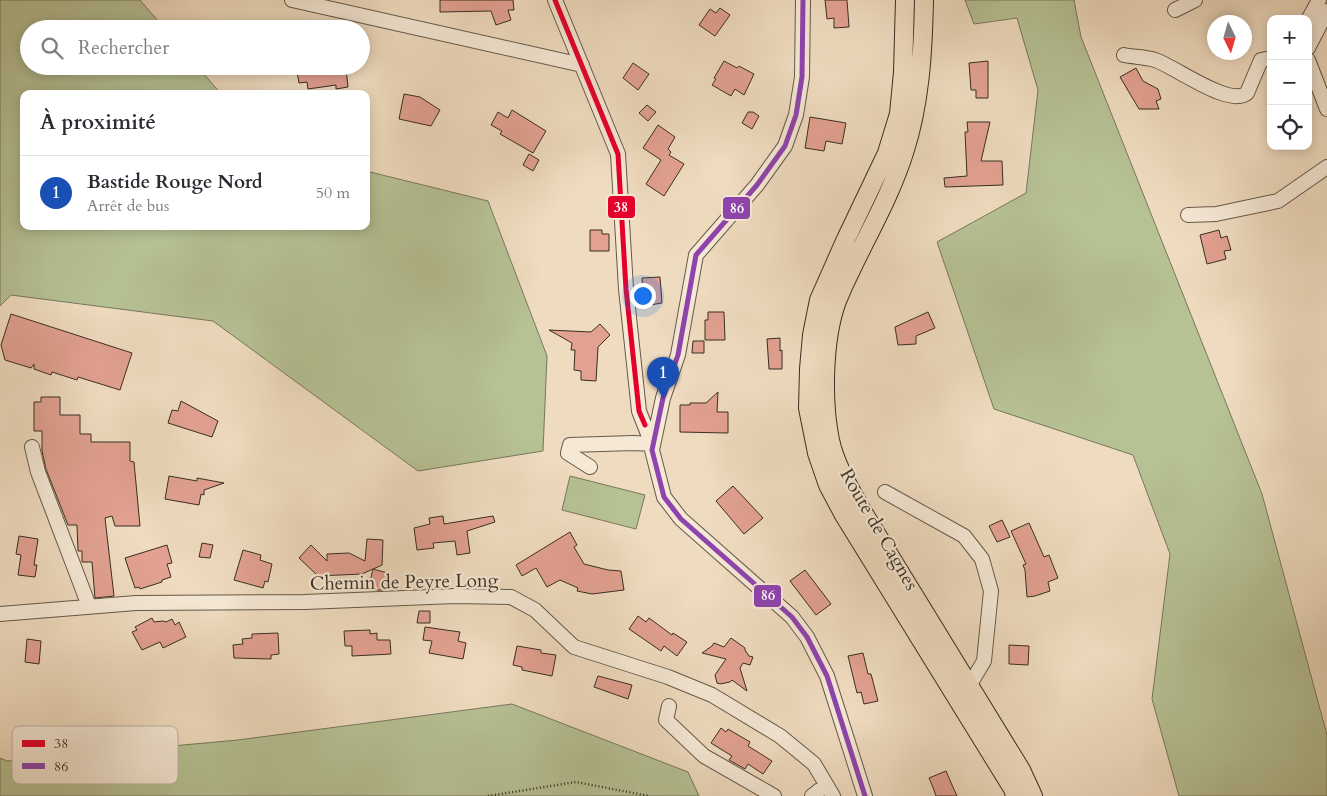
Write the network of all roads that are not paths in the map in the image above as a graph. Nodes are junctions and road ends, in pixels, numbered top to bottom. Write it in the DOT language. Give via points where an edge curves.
graph roads {
  1 [pos="292,0"];
  2 [pos="555,0"];
  3 [pos="803,0"];
  4 [pos="905,0"];
  5 [pos="924,0"];
  6 [pos="1195,0"];
  7 [pos="1318,0"];
  8 [pos="1175,10"];
  9 [pos="1327,12"];
  10 [pos="1310,15"];
  11 [pos="1312,40"];
  12 [pos="1124,55"];
  13 [pos="1267,59"];
  14 [pos="582,65"];
  15 [pos="1312,70"];
  16 [pos="1327,109"];
  17 [pos="1327,167"];
  18 [pos="1188,215"];
  19 [pos="653,442"];
  20 [pos="32,447"];
  21 [pos="590,467"];
  22 [pos="885,492"];
  23 [pos="89,606"];
  24 [pos="0,614"];
  25 [pos="969,686"];
  26 [pos="669,706"];
  27 [pos="830,790"];
  28 [pos="774,796"];
  29 [pos="812,796"];
  30 [pos="865,796"];
  31 [pos="1015,796"];
  32 [pos="1033,796"];
  1 -- 14 [label="street"];
  2 -- 14 [label="street"];
  3 -- 19 [label="street" via="802,77 796,115 784,146 762,178 696,255 678,355 663,398"];
  4 -- 31 [label="main road, Route de Cagnes" via="899,114 887,152 819,300 812,335 808,408 817,453 828,485 844,515"];
  5 -- 25 [label="main road, Route de Cagnes" via="915,117 894,182 836,302 828,343 826,402 830,441 844,478"];
  6 -- 8 [label="street"];
  7 -- 10 [label="street"];
  9 -- 11 [label="street"];
  12 -- 13 [label="street" via="1155,60 1206,86 1239,96 1248,93 1261,60"];
  14 -- 19 [label="street" via="618,154 626,289 639,411"];
  15 -- 16 [label="street"];
  17 -- 18 [label="street" via="1278,201 1216,214"];
  19 -- 21 [label="street" via="570,445 568,453"];
  19 -- 30 [label="street" via="652,450 664,496 681,519 792,617 808,637 827,676"];
  20 -- 23 [label="street" via="38,472"];
  22 -- 25 [label="street" via="964,536 982,559 991,592 984,661"];
  23 -- 24 [label="street, Chemin de Peyre Long"];
  23 -- 27 [label="street, Chemin de Peyre Long" via="511,597 535,610 574,647 668,677 712,696 780,736 814,764"];
  25 -- 32 [label="main road, Route de Cagnes" via="1021,770"];
  26 -- 28 [label="street" via="666,720 704,756"];
  27 -- 29 [label="street"];
}
